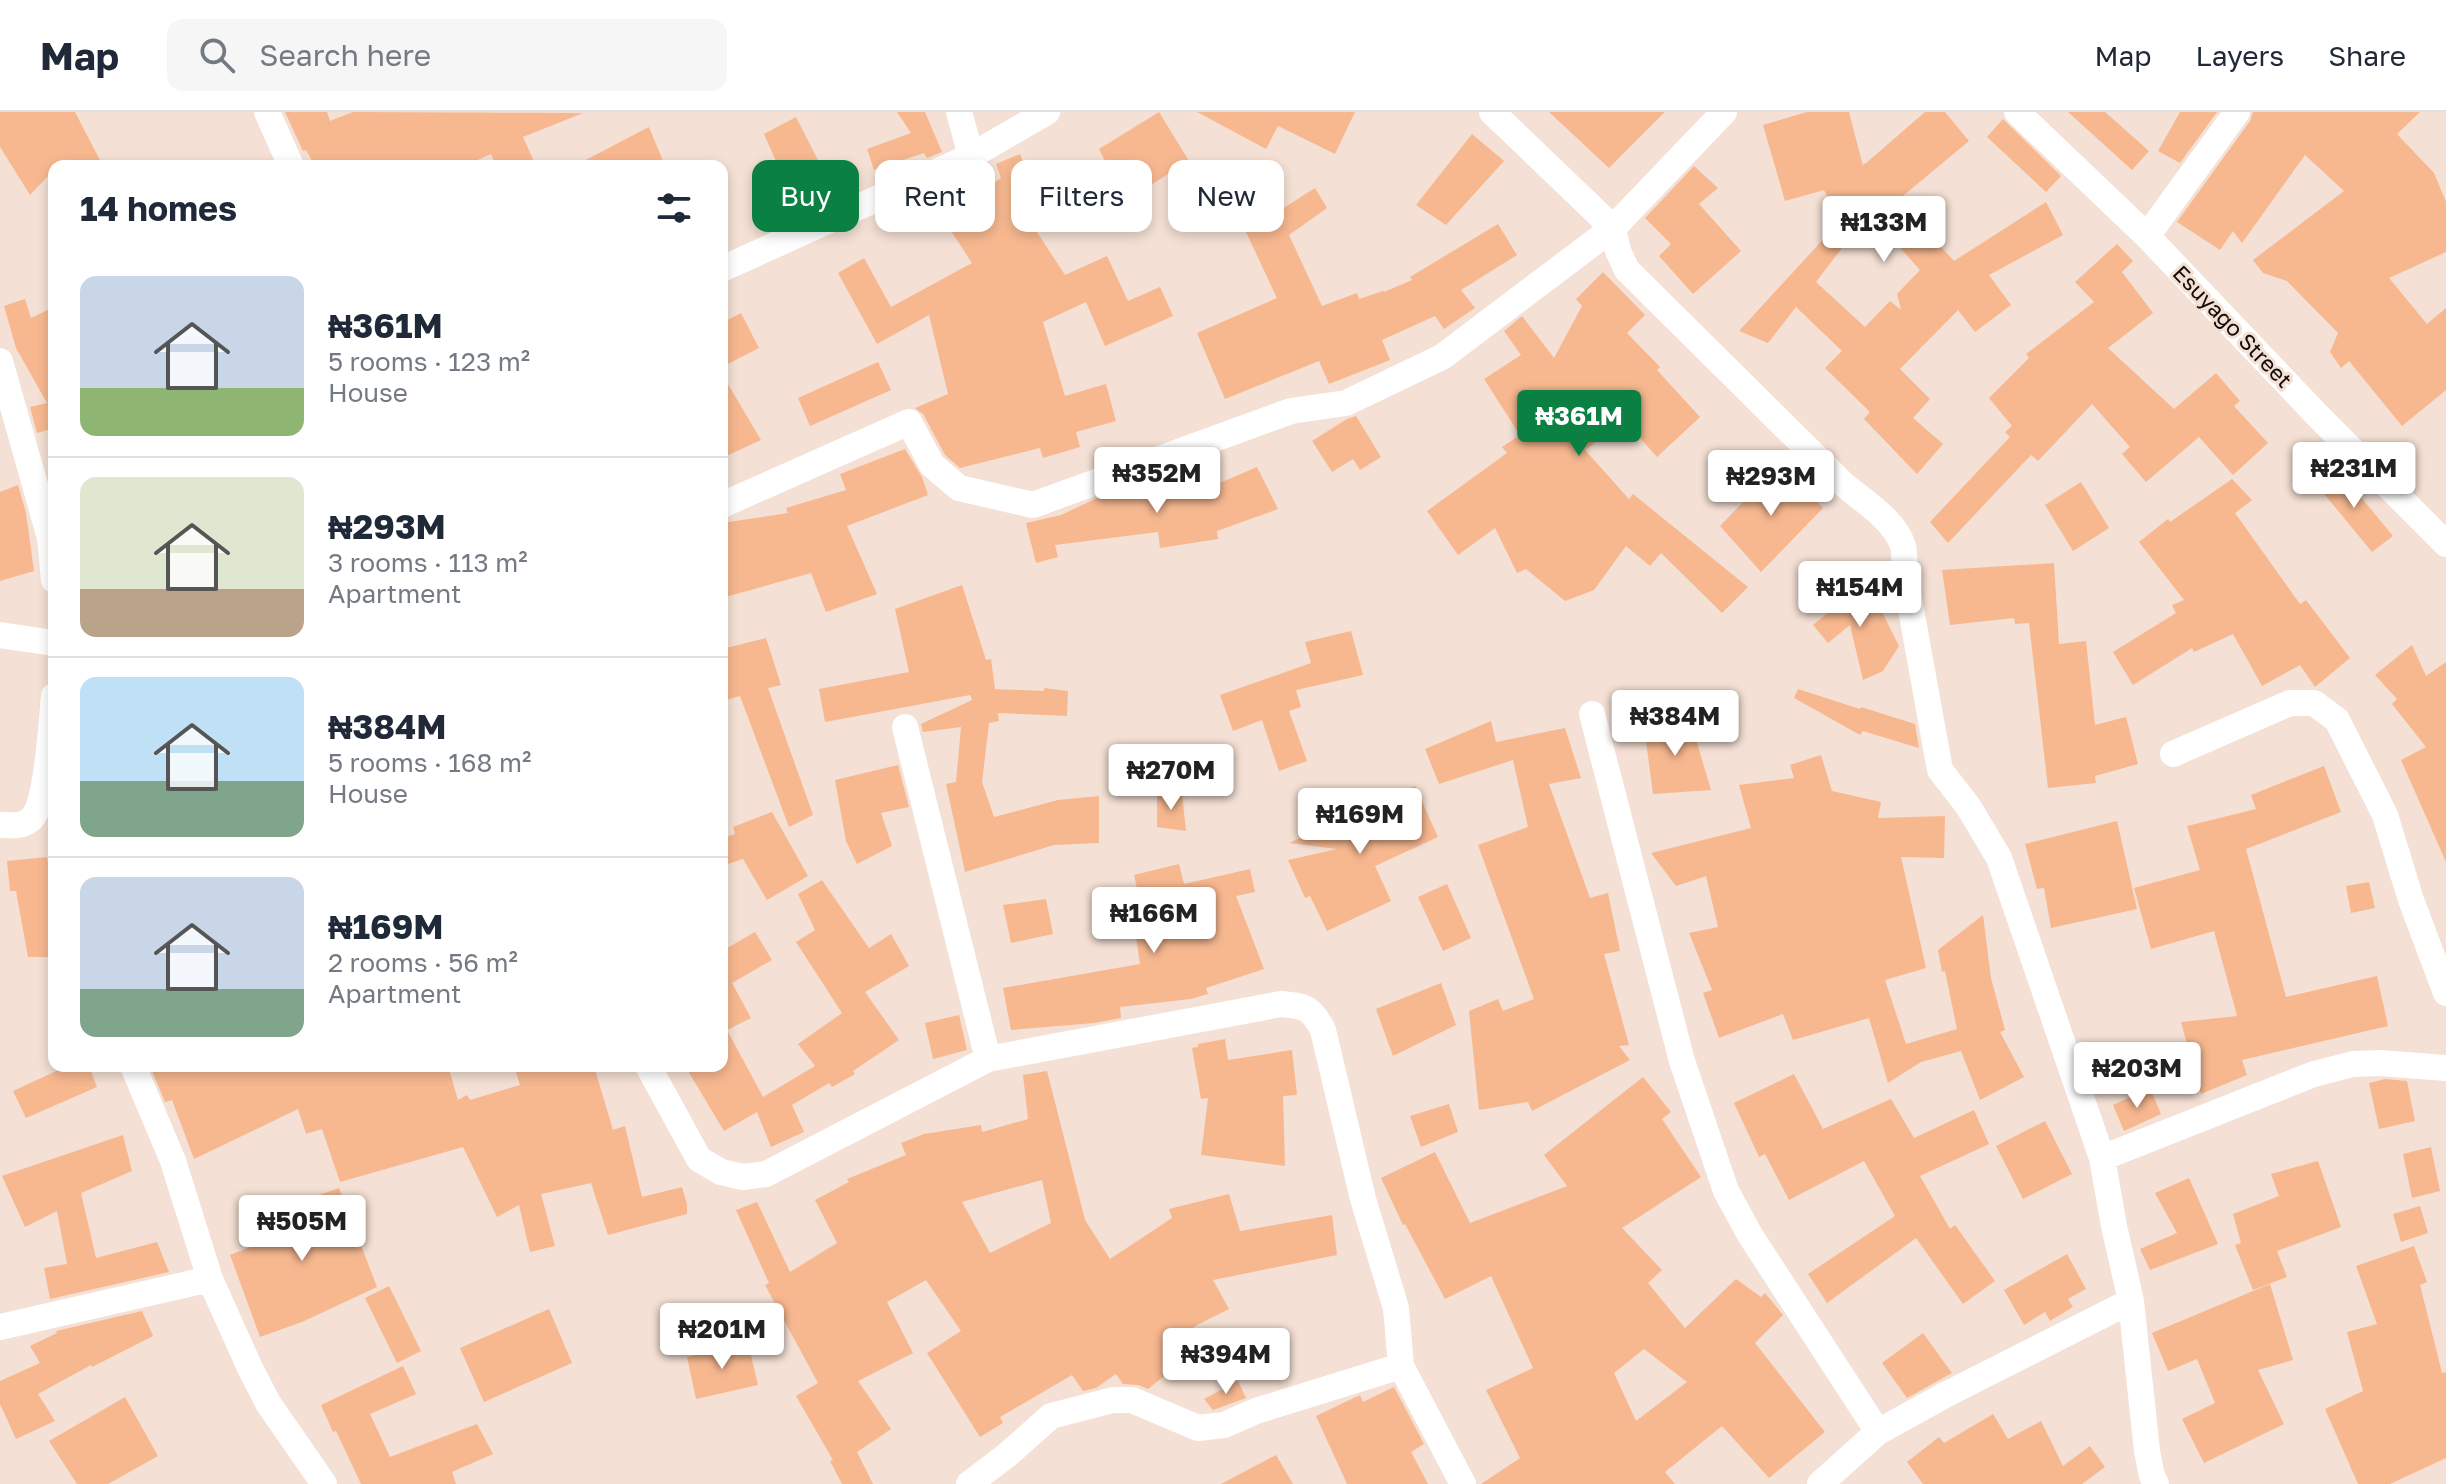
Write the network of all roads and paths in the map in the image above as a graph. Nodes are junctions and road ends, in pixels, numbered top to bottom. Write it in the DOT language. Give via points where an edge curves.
graph roads {
  1 [pos="267,112"];
  2 [pos="959,112"];
  3 [pos="1047,112"];
  4 [pos="1492,112"];
  5 [pos="1724,112"];
  6 [pos="2017,112"];
  7 [pos="2237,112"];
  8 [pos="971,156"];
  9 [pos="288,160"];
  10 [pos="1613,228"];
  11 [pos="2147,236"];
  12 [pos="728,266"];
  13 [pos="0,361"];
  14 [pos="728,502"];
  15 [pos="48,524"];
  16 [pos="2446,544"];
  17 [pos="0,635"];
  18 [pos="48,642"];
  19 [pos="1592,714"];
  20 [pos="905,727"];
  21 [pos="48,748"];
  22 [pos="2173,754"];
  23 [pos="0,825"];
  24 [pos="2446,993"];
  25 [pos="988,1059"];
  26 [pos="2446,1068"];
  27 [pos="136,1072"];
  28 [pos="651,1072"];
  29 [pos="2102,1158"];
  30 [pos="210,1279"];
  31 [pos="2131,1301"];
  32 [pos="0,1327"];
  33 [pos="1401,1366"];
  34 [pos="1878,1432"];
  35 [pos="324,1484"];
  36 [pos="969,1484"];
  37 [pos="1463,1484"];
  38 [pos="1820,1484"];
  39 [pos="2156,1484"];
  1 -- 9 [label="street"];
  2 -- 8 [label="street"];
  3 -- 8 [label="street"];
  4 -- 10 [label="street"];
  5 -- 10 [label="street"];
  6 -- 11 [label="street, Esuyago Street"];
  7 -- 11 [label="street"];
  8 -- 12 [label="street"];
  10 -- 14 [label="street" via="1442,357 1346,403 1291,411 1033,505 959,488 932,465 909,422"];
  10 -- 29 [label="street" via="1627,270 1894,529 1903,548 1940,770 1999,858"];
  11 -- 16 [label="street, Esuyago Street"];
  13 -- 15 [label="street"];
  17 -- 18 [label="street"];
  19 -- 34 [label="street" via="1682,1061 1726,1191"];
  20 -- 25 [label="street"];
  21 -- 23 [label="street" via="42,801 33,818 20,826"];
  22 -- 24 [label="street" via="2290,703 2314,703 2337,720 2385,815"];
  25 -- 28 [label="street" via="766,1174 743,1177 699,1159"];
  25 -- 33 [label="street" via="1281,1004 1300,1005 1314,1013 1323,1030 1363,1199 1396,1308"];
  26 -- 29 [label="street" via="2353,1064 2314,1074"];
  27 -- 30 [label="street" via="173,1161"];
  29 -- 31 [label="street"];
  30 -- 32 [label="street"];
  30 -- 35 [label="street" via="268,1403"];
  31 -- 34 [label="street"];
  31 -- 39 [label="street" via="2147,1451"];
  33 -- 36 [label="street" via="1224,1425 1198,1428 1132,1400 1051,1416"];
  33 -- 37 [label="street"];
  34 -- 38 [label="street"];
}
